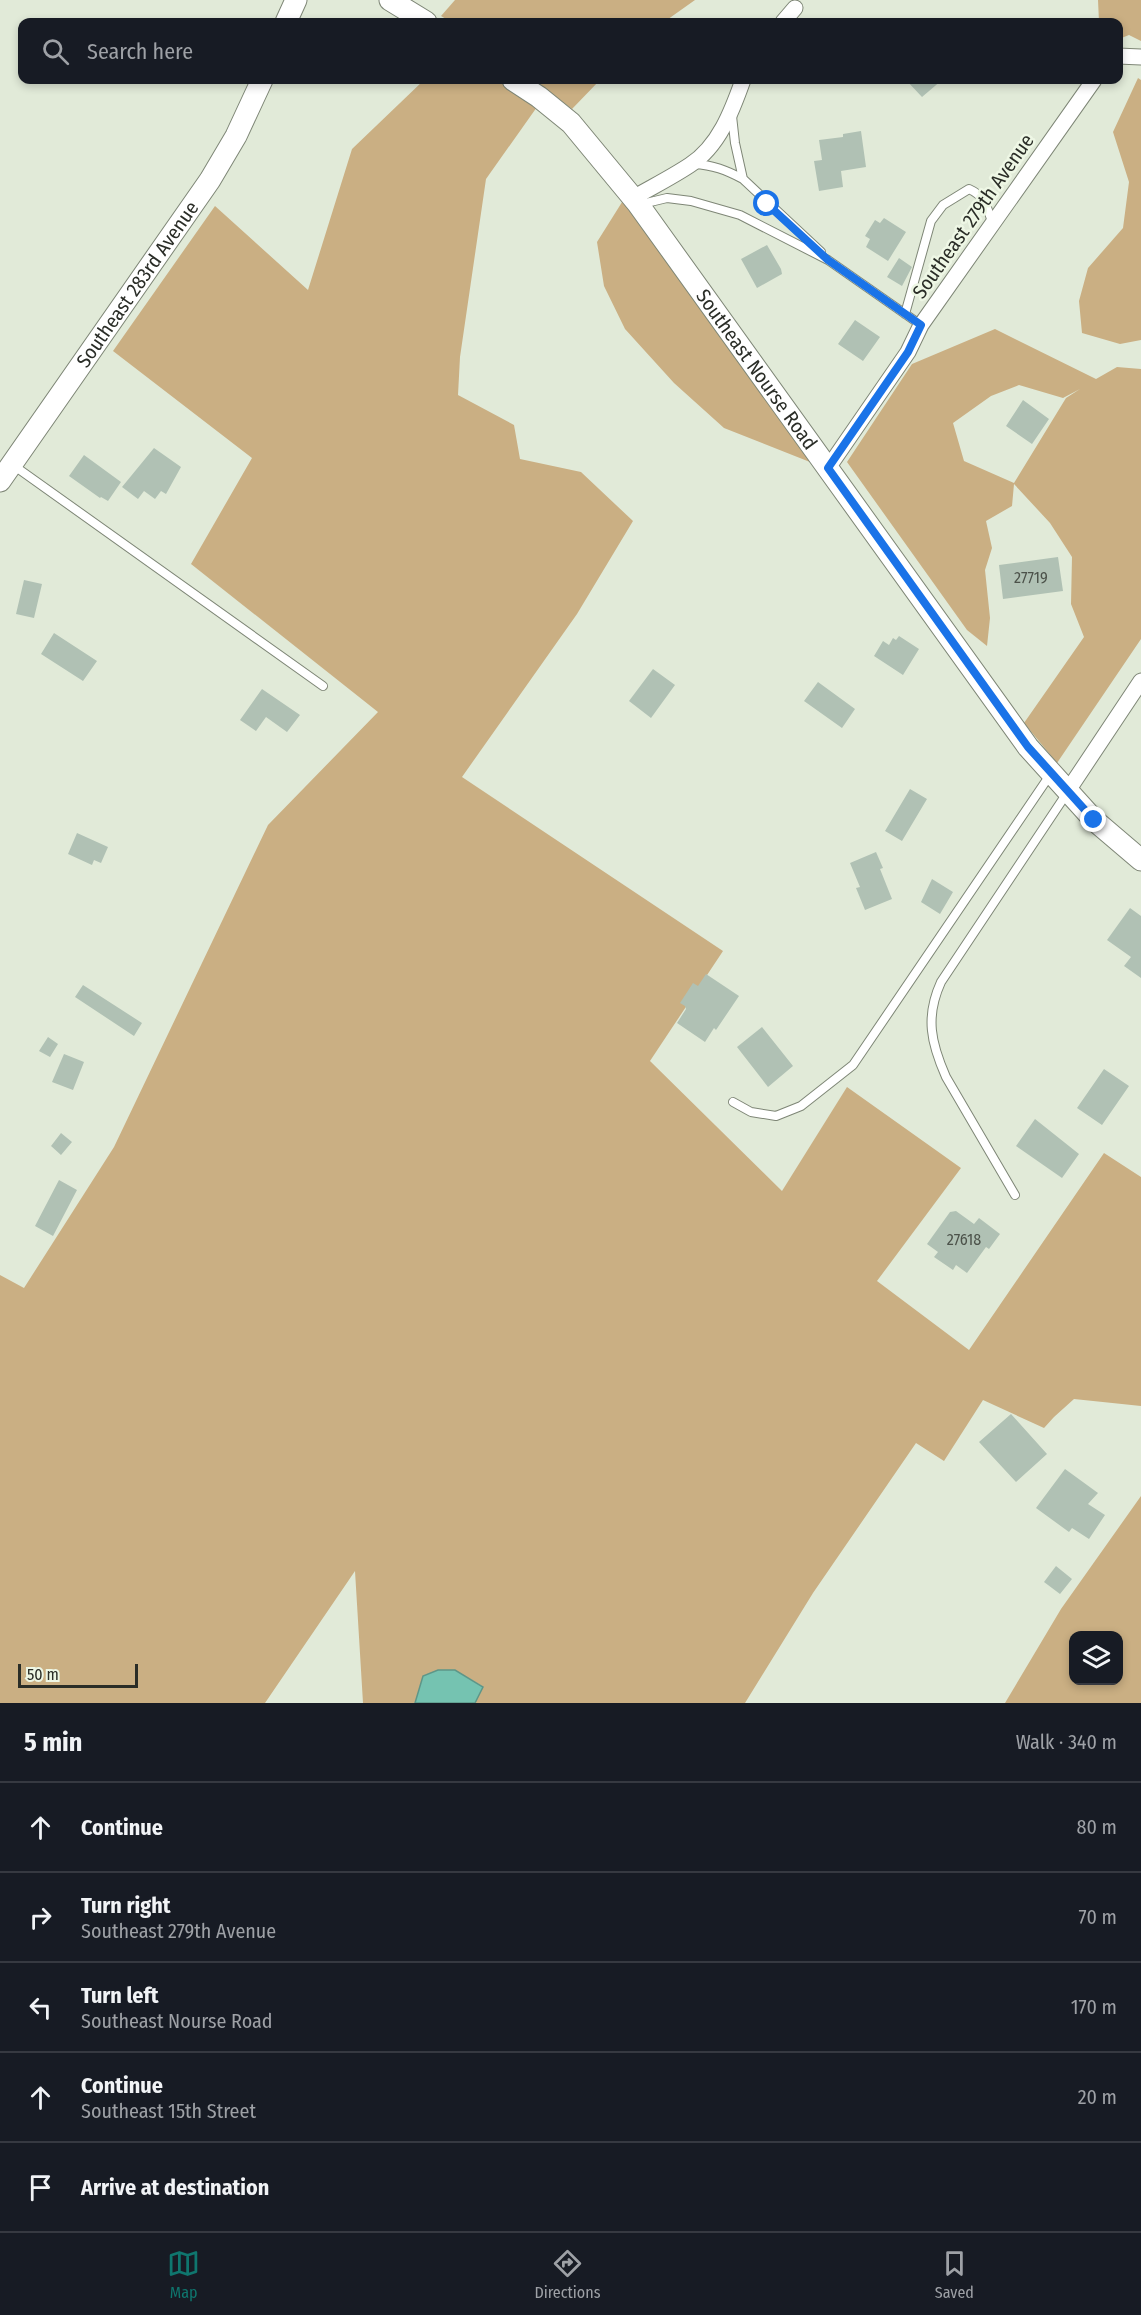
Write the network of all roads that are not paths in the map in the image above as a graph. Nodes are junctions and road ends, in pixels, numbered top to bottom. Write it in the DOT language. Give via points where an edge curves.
graph roads {
  1 [pos="296,0"];
  2 [pos="390,0"];
  3 [pos="795,8"];
  4 [pos="288,18"];
  5 [pos="419,18"];
  6 [pos="786,18"];
  7 [pos="1123,56"];
  8 [pos="1141,57"];
  9 [pos="260,84"];
  10 [pos="519,84"];
  11 [pos="742,84"];
  12 [pos="1091,84"];
  13 [pos="732,111"];
  14 [pos="692,164"];
  15 [pos="743,179"];
  16 [pos="636,201"];
  17 [pos="993,224"];
  18 [pos="828,260"];
  19 [pos="906,314"];
  20 [pos="921,325"];
  21 [pos="828,468"];
  22 [pos="6,473"];
  23 [pos="1141,681"];
  24 [pos="323,686"];
  25 [pos="1050,773"];
  26 [pos="1067,792"];
  27 [pos="1141,860"];
  28 [pos="733,1102"];
  29 [pos="1015,1195"];
  1 -- 4 [label="street"];
  2 -- 5 [label="street"];
  3 -- 6 [label="street"];
  7 -- 8 [label="street"];
  9 -- 22 [label="street, Southeast 283rd Avenue" via="210,180"];
  10 -- 16 [label="street, Southeast Nourse Road" via="570,123"];
  11 -- 13 [label="street"];
  12 -- 17 [label="street, Southeast 279th Avenue"];
  13 -- 14 [label="street" via="717,137"];
  13 -- 15 [label="lane"];
  14 -- 15 [label="lane" via="725,169"];
  14 -- 16 [label="street"];
  15 -- 18 [label="lane"];
  16 -- 18 [label="lane" via="668,198 714,206"];
  16 -- 21 [label="street, Southeast Nourse Road"];
  17 -- 19 [label="lane" via="986,201 969,189 943,205 931,220"];
  17 -- 20 [label="street, Southeast 279th Avenue"];
  18 -- 19 [label="lane"];
  19 -- 20 [label="lane"];
  20 -- 21 [label="street, Southeast 279th Avenue" via="908,352"];
  21 -- 25 [label="street, Southeast Nourse Road"];
  22 -- 24 [label="lane"];
  23 -- 26 [label="street"];
  25 -- 26 [label="street, Southeast Nourse Road"];
  25 -- 28 [label="lane" via="854,1065 801,1106 776,1116 751,1112"];
  26 -- 27 [label="street, Southeast Nourse Road"];
  26 -- 29 [label="lane" via="940,982 930,1010 937,1058"];
}
